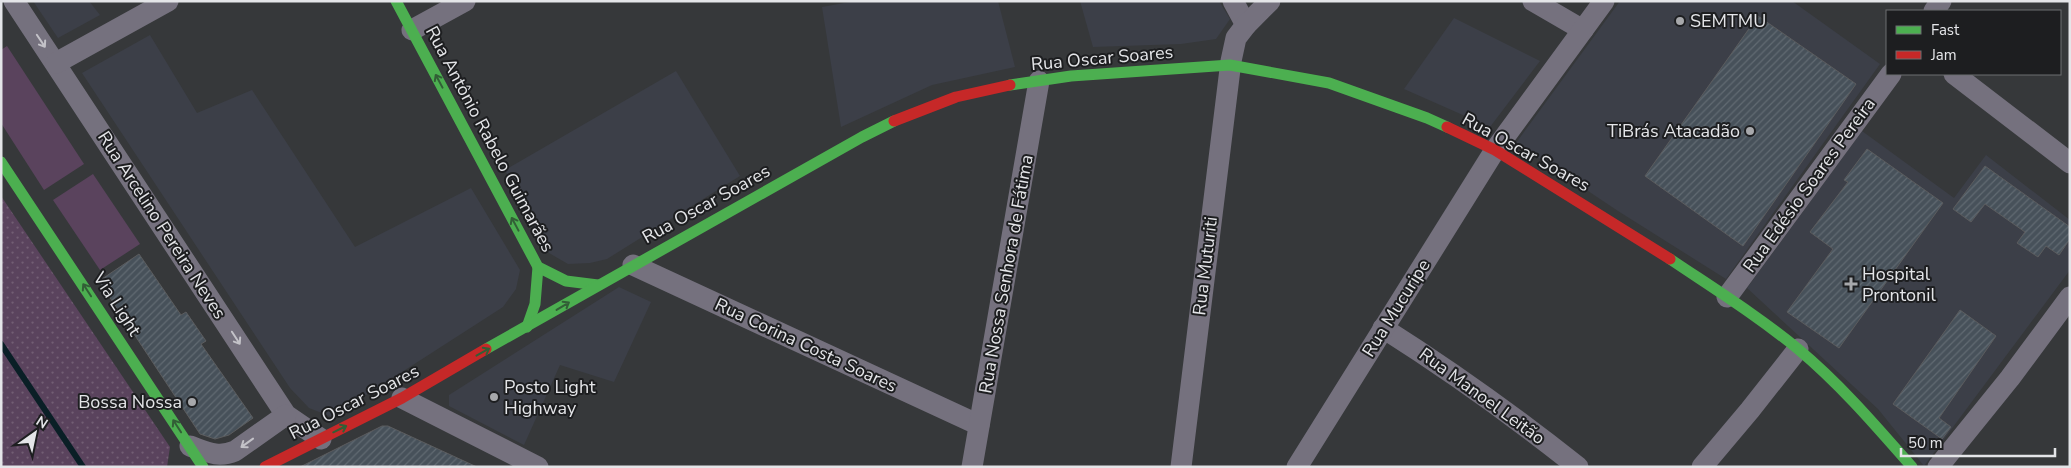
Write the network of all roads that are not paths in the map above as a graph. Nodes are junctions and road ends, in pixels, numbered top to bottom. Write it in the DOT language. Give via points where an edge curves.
graph roads {
  1 [pos="14,1"];
  2 [pos="168,1"];
  3 [pos="396,1"];
  4 [pos="465,1"];
  5 [pos="1233,1"];
  6 [pos="1270,1"];
  7 [pos="1533,1"];
  8 [pos="1604,1"];
  9 [pos="1246,25"];
  10 [pos="412,30"];
  11 [pos="1582,30"];
  12 [pos="56,63"];
  13 [pos="1230,65"];
  14 [pos="1889,75"];
  15 [pos="1955,75"];
  16 [pos="1039,81"];
  17 [pos="1495,150"];
  18 [pos="2070,164"];
  19 [pos="3,165"];
  20 [pos="633,265"];
  21 [pos="538,267"];
  22 [pos="598,285"];
  23 [pos="1727,297"];
  24 [pos="2070,297"];
  25 [pos="527,327"];
  26 [pos="1383,328"];
  27 [pos="1798,349"];
  28 [pos="402,398"];
  29 [pos="286,415"];
  30 [pos="978,425"];
  31 [pos="321,439"];
  32 [pos="188,454"];
  33 [pos="271,465"];
  34 [pos="203,467"];
  35 [pos="538,467"];
  36 [pos="972,467"];
  37 [pos="1181,467"];
  38 [pos="1297,467"];
  39 [pos="1578,467"];
  40 [pos="1702,467"];
  41 [pos="1912,467"];
  42 [pos="1938,467"];
  1 -- 12 [label="street, Rua Arcelino Pereira Neves, one-way"];
  2 -- 12 [label="street"];
  3 -- 10 [label="main road, Rua Antônio Rabelo Guimarães"];
  4 -- 10 [label="street"];
  5 -- 9 [label="street"];
  6 -- 9 [label="street, Rua Muturiti"];
  7 -- 11 [label="street"];
  8 -- 11 [label="street, Rua Mucuripe"];
  9 -- 13 [label="street, Rua Muturiti" via="1236,38"];
  21 -- 10 [label="main road, Rua Antônio Rabelo Guimarães, one-way"];
  11 -- 17 [label="street, Rua Mucuripe"];
  12 -- 29 [label="street, Rua Arcelino Pereira Neves, one-way"];
  13 -- 16 [label="main road, Rua Oscar Soares"];
  13 -- 17 [label="main road, Rua Oscar Soares" via="1329,83 1427,118"];
  13 -- 37 [label="street, Rua Muturiti"];
  14 -- 23 [label="street, Rua Edésio Soares Pereira"];
  15 -- 18 [label="street"];
  16 -- 20 [label="main road, Rua Oscar Soares" via="956,97 908,115 862,137"];
  16 -- 30 [label="street, Rua Nossa Senhora de Fátima"];
  17 -- 23 [label="main road, Rua Oscar Soares"];
  17 -- 26 [label="street, Rua Mucuripe"];
  32 -- 19 [label="main road, Via Light, one-way"];
  20 -- 22 [label="main road, Rua Oscar Soares"];
  20 -- 30 [label="street, Rua Corina Costa Soares"];
  21 -- 22 [label="main road, Rua Antônio Rabelo Guimarães" via="569,283"];
  21 -- 25 [label="main road, Rua Antônio Rabelo Guimarães" via="535,304"];
  25 -- 22 [label="main road, Rua Oscar Soares, one-way"];
  23 -- 27 [label="main road, Rua Oscar Soares"];
  24 -- 42 [label="street"];
  28 -- 25 [label="main road, Rua Oscar Soares, one-way"];
  26 -- 38 [label="street, Rua Mucuripe"];
  26 -- 39 [label="street, Rua Manoel Leitão" via="1518,419"];
  27 -- 40 [label="street"];
  27 -- 41 [label="main road, Rua Oscar Soares" via="1870,419"];
  31 -- 28 [label="main road, Rua Oscar Soares, one-way"];
  28 -- 35 [label="street"];
  29 -- 31 [label="street, Rua Arcelino Pereira Neves"];
  29 -- 32 [label="street, one-way" via="227,455"];
  30 -- 36 [label="street, Rua Nossa Senhora de Fátima"];
  31 -- 33 [label="main road, Rua Oscar Soares"];
  32 -- 34 [label="main road, Via Light"];
}
